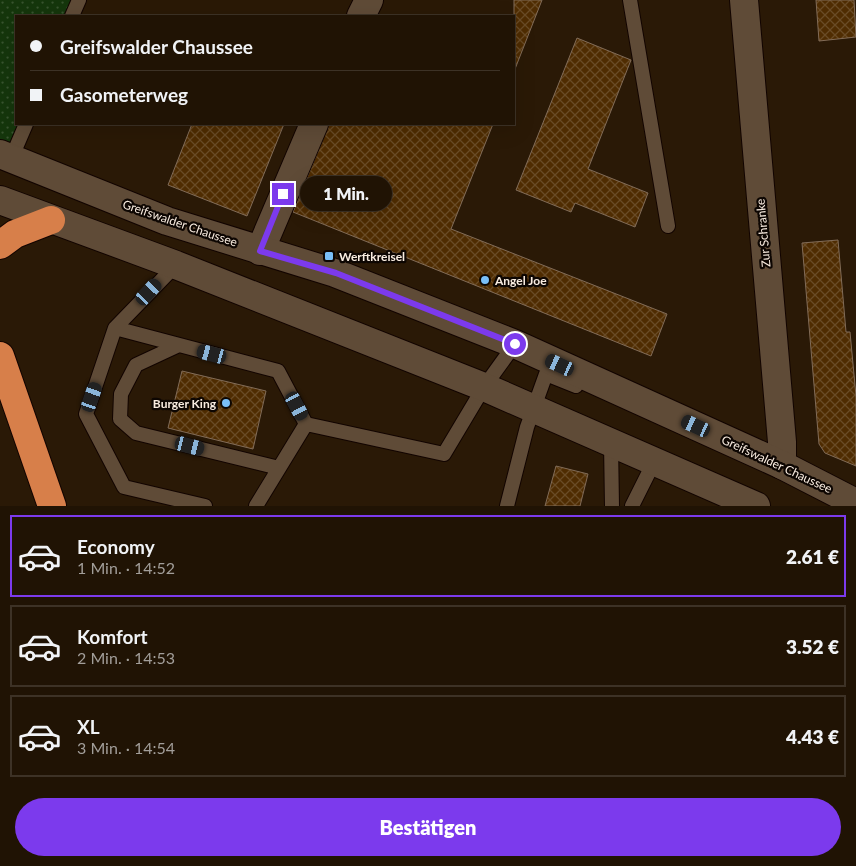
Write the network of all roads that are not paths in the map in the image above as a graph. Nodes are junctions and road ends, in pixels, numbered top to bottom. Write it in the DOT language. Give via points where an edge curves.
graph roads {
  1 [pos="79,0"];
  2 [pos="369,0"];
  3 [pos="630,0"];
  4 [pos="744,0"];
  5 [pos="72,15"];
  6 [pos="362,15"];
  7 [pos="25,125"];
  8 [pos="314,125"];
  9 [pos="5,157"];
  10 [pos="0,200"];
  11 [pos="51,220"];
  12 [pos="668,226"];
  13 [pos="0,245"];
  14 [pos="260,251"];
  15 [pos="176,265"];
  16 [pos="115,328"];
  17 [pos="515,344"];
  18 [pos="179,345"];
  19 [pos="0,356"];
  20 [pos="484,387"];
  21 [pos="622,392"];
  22 [pos="533,409"];
  23 [pos="306,424"];
  24 [pos="611,443"];
  25 [pos="654,462"];
  26 [pos="782,465"];
  27 [pos="279,468"];
  28 [pos="853,499"];
  29 [pos="52,506"];
  30 [pos="205,506"];
  31 [pos="256,506"];
  32 [pos="507,506"];
  33 [pos="612,506"];
  34 [pos="632,506"];
  35 [pos="756,506"];
  1 -- 5 [label="lane"];
  2 -- 6 [label="main road"];
  3 -- 12 [label="lane"];
  4 -- 26 [label="main road, Zur Schranke"];
  7 -- 9 [label="lane"];
  8 -- 14 [label="main road"];
  9 -- 14 [label="main road, Greifswalder Chaussee" via="167,221"];
  10 -- 11 [label="main road"];
  11 -- 13 [label="highway" via="15,234"];
  11 -- 15 [label="main road"];
  14 -- 17 [label="main road, Greifswalder Chaussee" via="336,273"];
  15 -- 16 [label="lane"];
  15 -- 20 [label="main road"];
  16 -- 18 [label="lane"];
  16 -- 30 [label="lane" via="86,414 124,487"];
  17 -- 20 [label="lane"];
  17 -- 21 [label="main road, Greifswalder Chaussee"];
  18 -- 23 [label="lane" via="278,371"];
  18 -- 27 [label="lane" via="136,365 121,394 120,419 136,433"];
  19 -- 29 [label="highway"];
  20 -- 22 [label="main road"];
  20 -- 23 [label="lane" via="444,454"];
  21 -- 22 [label="lane" via="600,396 546,374"];
  21 -- 26 [label="main road, Greifswalder Chaussee"];
  22 -- 24 [label="main road"];
  22 -- 32 [label="lane"];
  23 -- 27 [label="lane"];
  24 -- 25 [label="main road"];
  24 -- 33 [label="lane"];
  25 -- 34 [label="lane"];
  25 -- 35 [label="main road"];
  26 -- 28 [label="main road, Greifswalder Chaussee"];
  27 -- 31 [label="lane"];
}
